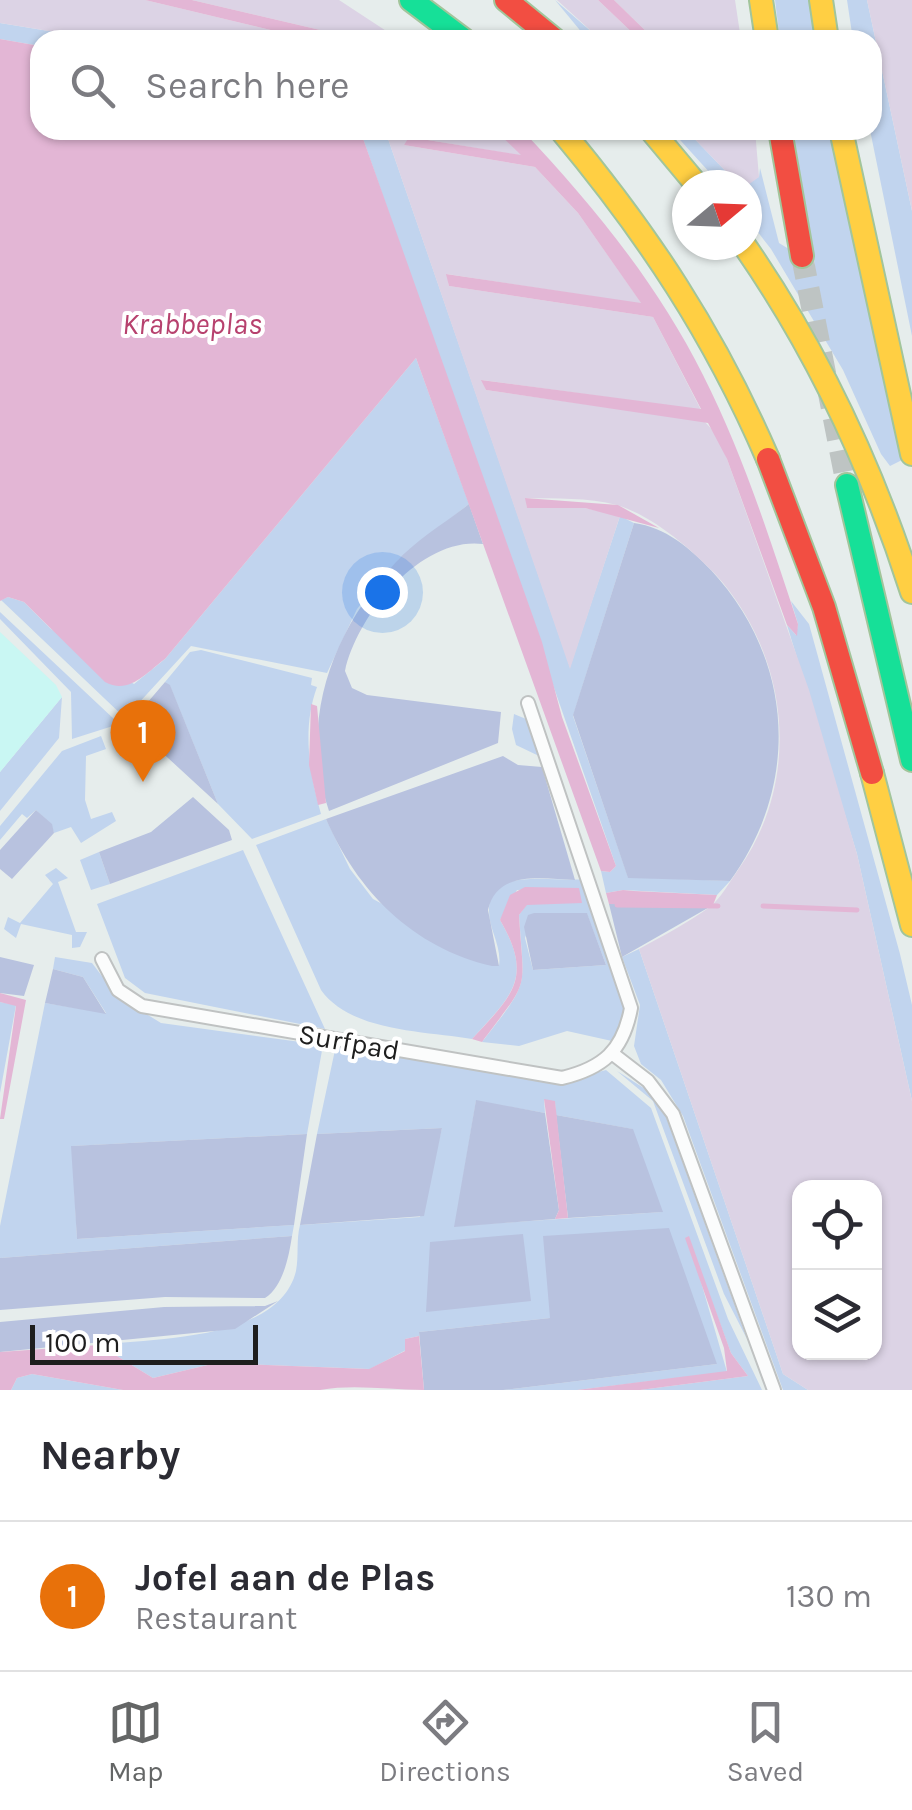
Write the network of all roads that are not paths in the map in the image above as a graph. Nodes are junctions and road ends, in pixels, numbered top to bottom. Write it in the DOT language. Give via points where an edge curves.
graph roads {
  1 [pos="411,0"];
  2 [pos="506,0"];
  3 [pos="762,0"];
  4 [pos="821,0"];
  5 [pos="451,30"];
  6 [pos="543,30"];
  7 [pos="766,30"];
  8 [pos="826,30"];
  9 [pos="568,140"];
  10 [pos="659,140"];
  11 [pos="782,140"];
  12 [pos="843,140"];
  13 [pos="684,170"];
  14 [pos="802,256"];
  15 [pos="754,260"];
  16 [pos="899,398"];
  17 [pos="912,434"];
  18 [pos="912,454"];
  19 [pos="847,485"];
  20 [pos="912,592"];
  21 [pos="528,702"];
  22 [pos="912,760"];
  23 [pos="912,924"];
  24 [pos="102,959"];
  25 [pos="614,1054"];
  26 [pos="774,1390"];
  1 -- 5 [label="highway"];
  2 -- 6 [label="highway"];
  3 -- 7 [label="highway"];
  4 -- 8 [label="highway"];
  9 -- 23 [label="highway" via="660,252 718,348 752,421 838,664"];
  10 -- 13 [label="highway"];
  11 -- 14 [label="highway"];
  12 -- 16 [label="highway"];
  15 -- 20 [label="highway" via="849,423"];
  16 -- 17 [label="highway"];
  16 -- 18 [label="highway"];
  19 -- 22 [label="highway"];
  21 -- 25 [label="street" via="632,1008"];
  24 -- 25 [label="street, Surfpad" via="118,990 142,1006 562,1078"];
  25 -- 26 [label="street" via="648,1081 673,1114"];
}
